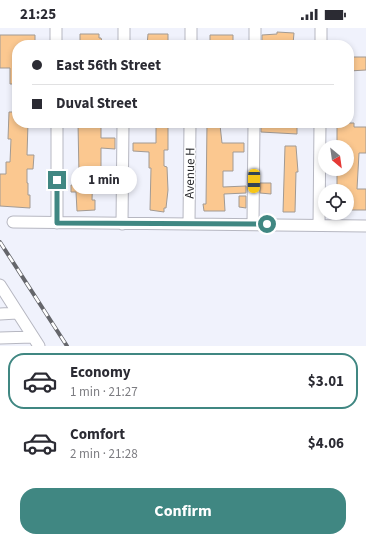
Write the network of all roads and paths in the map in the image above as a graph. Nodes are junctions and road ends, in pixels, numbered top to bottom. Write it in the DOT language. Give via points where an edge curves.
graph roads {
  1 [pos="56,28"];
  2 [pos="124,28"];
  3 [pos="191,28"];
  4 [pos="255,28"];
  5 [pos="321,28"];
  6 [pos="56,40"];
  7 [pos="124,40"];
  8 [pos="191,40"];
  9 [pos="255,40"];
  10 [pos="321,40"];
  11 [pos="57,128"];
  12 [pos="123,128"];
  13 [pos="190,128"];
  14 [pos="254,128"];
  15 [pos="320,128"];
  16 [pos="13,222"];
  17 [pos="57,223"];
  18 [pos="189,223"];
  19 [pos="122,224"];
  20 [pos="254,224"];
  21 [pos="319,225"];
  22 [pos="366,226"];
  23 [pos="1,287"];
  24 [pos="17,313"];
  25 [pos="0,314"];
  26 [pos="0,338"];
  27 [pos="36,342"];
  1 -- 6 [label="street"];
  2 -- 7 [label="street"];
  3 -- 8 [label="street"];
  4 -- 9 [label="street"];
  5 -- 10 [label="street"];
  11 -- 17 [label="street"];
  12 -- 19 [label="street"];
  13 -- 18 [label="street, Avenue H"];
  14 -- 20 [label="street"];
  15 -- 21 [label="street"];
  16 -- 17 [label="street"];
  17 -- 19 [label="street"];
  18 -- 19 [label="street"];
  18 -- 20 [label="street"];
  20 -- 21 [label="street"];
  21 -- 22 [label="street"];
  23 -- 24 [label="street"];
  24 -- 25 [label="street"];
  24 -- 27 [label="street"];
  26 -- 27 [label="street"];
}
